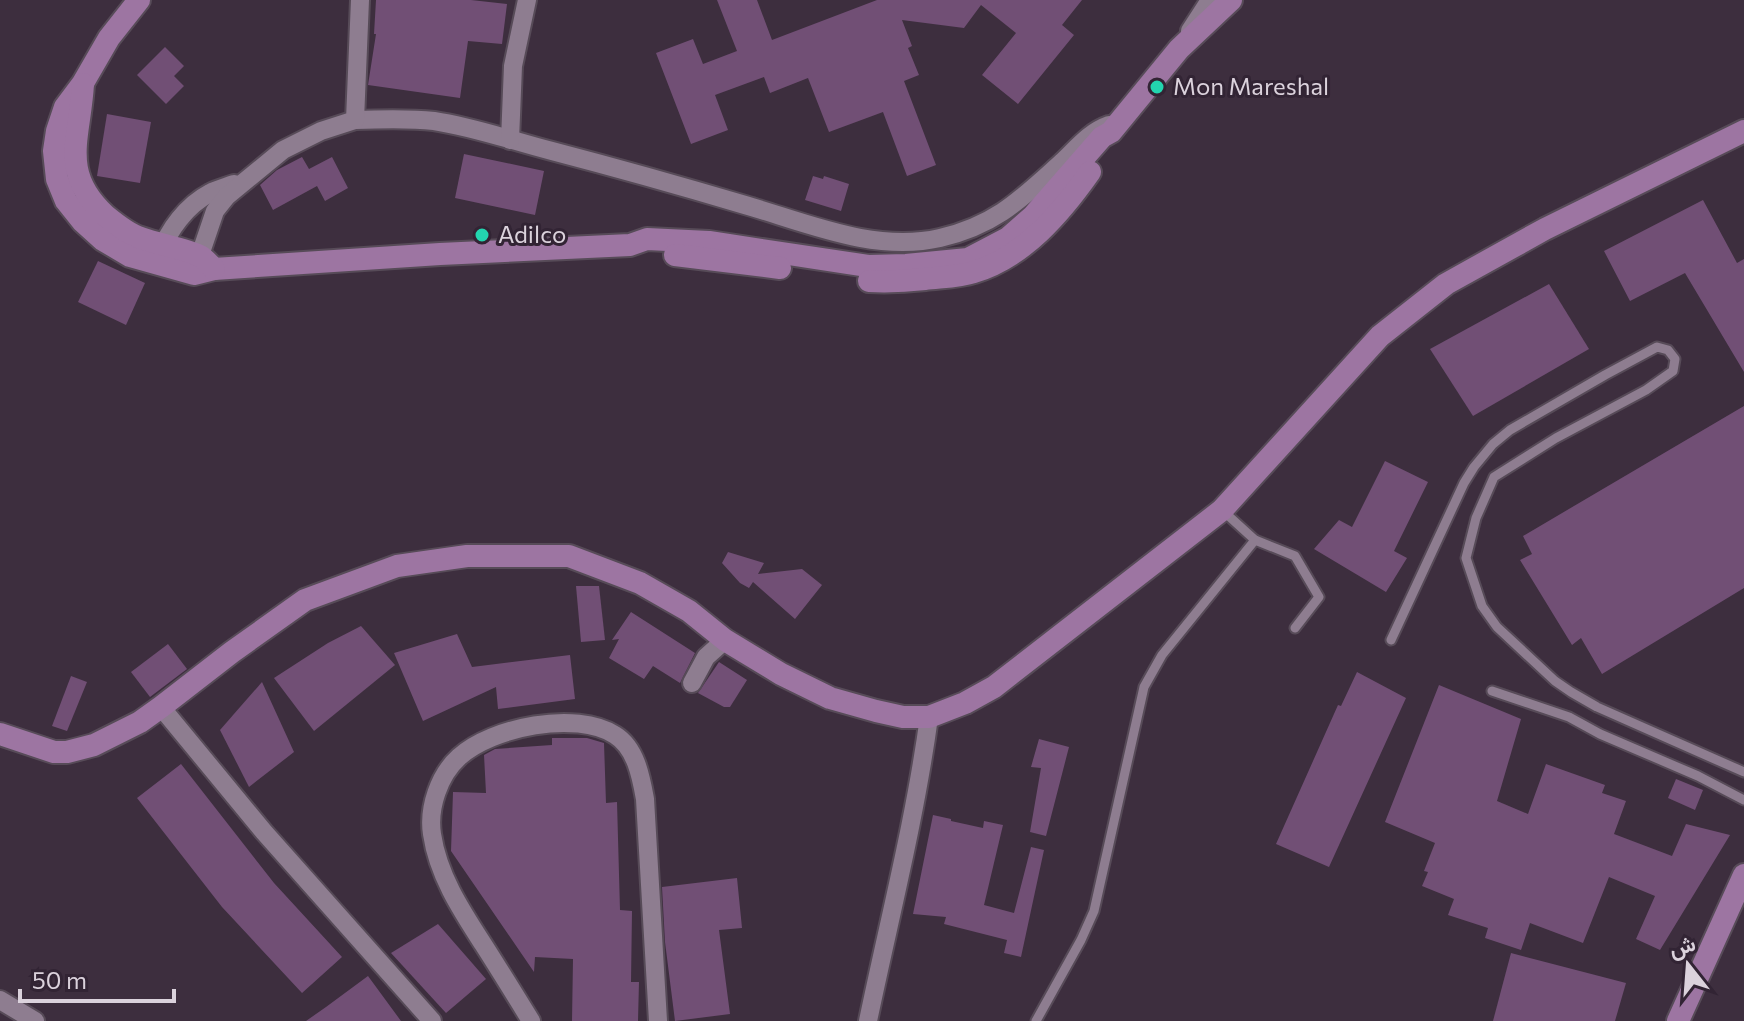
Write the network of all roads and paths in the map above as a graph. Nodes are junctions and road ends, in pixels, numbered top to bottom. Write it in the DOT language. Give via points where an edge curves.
graph roads {
  1 [pos="139,0"];
  2 [pos="360,0"];
  3 [pos="527,0"];
  4 [pos="1210,0"];
  5 [pos="1231,0"];
  6 [pos="1179,49"];
  7 [pos="355,120"];
  8 [pos="1115,127"];
  9 [pos="1744,131"];
  10 [pos="510,140"];
  11 [pos="248,178"];
  12 [pos="160,254"];
  13 [pos="203,266"];
  14 [pos="1474,467"];
  15 [pos="1494,477"];
  16 [pos="1222,510"];
  17 [pos="1255,540"];
  18 [pos="1295,628"];
  19 [pos="725,640"];
  20 [pos="1391,640"];
  21 [pos="692,683"];
  22 [pos="1492,691"];
  23 [pos="161,707"];
  24 [pos="929,717"];
  25 [pos="0,734"];
  26 [pos="1744,772"];
  27 [pos="1744,800"];
  28 [pos="1744,875"];
  29 [pos="0,1000"];
  30 [pos="1039,1020"];
  31 [pos="35,1021"];
  32 [pos="432,1021"];
  33 [pos="531,1021"];
  34 [pos="658,1021"];
  35 [pos="868,1021"];
  36 [pos="1678,1021"];
  1 -- 12 [label="main road" via="65,107 54,151 57,179 82,221 130,256"];
  2 -- 7 [label="street"];
  3 -- 10 [label="street" via="513,66"];
  4 -- 6 [label="street"];
  5 -- 6 [label="main road"];
  6 -- 8 [label="main road"];
  7 -- 10 [label="street" via="434,121"];
  7 -- 11 [label="street" via="283,150"];
  8 -- 10 [label="street" via="1100,128 1086,138 995,218 937,239 903,243 837,232"];
  8 -- 13 [label="main road" via="1081,185 1032,240 990,265 904,281 644,252 630,245"];
  9 -- 16 [label="main road" via="1446,284 1380,336"];
  11 -- 12 [label="street" via="192,206"];
  11 -- 13 [label="street" via="215,211"];
  12 -- 13 [label="main road"];
  14 -- 15 [label="lane"];
  14 -- 15 [label="lane" via="1510,430 1657,347 1675,359 1673,371 1646,390"];
  14 -- 20 [label="lane"];
  15 -- 26 [label="lane" via="1466,558 1482,606 1497,627 1571,692"];
  16 -- 17 [label="lane"];
  16 -- 24 [label="main road" via="994,687"];
  17 -- 18 [label="lane" via="1295,556 1319,597"];
  17 -- 30 [label="lane" via="1162,655 1144,687 1094,911"];
  19 -- 21 [label="street" via="706,657"];
  19 -- 23 [label="main road" via="689,611 640,583 569,556 467,556 397,566 305,600"];
  19 -- 24 [label="main road" via="830,698 903,717"];
  22 -- 27 [label="lane" via="1569,717"];
  23 -- 25 [label="main road" via="94,745 67,752"];
  23 -- 32 [label="street"];
  24 -- 35 [label="street"];
  28 -- 36 [label="main road"];
  29 -- 31 [label="street"];
  33 -- 34 [label="street" via="439,866 432,807 460,756 514,729 568,723 616,735 641,775"];
}
